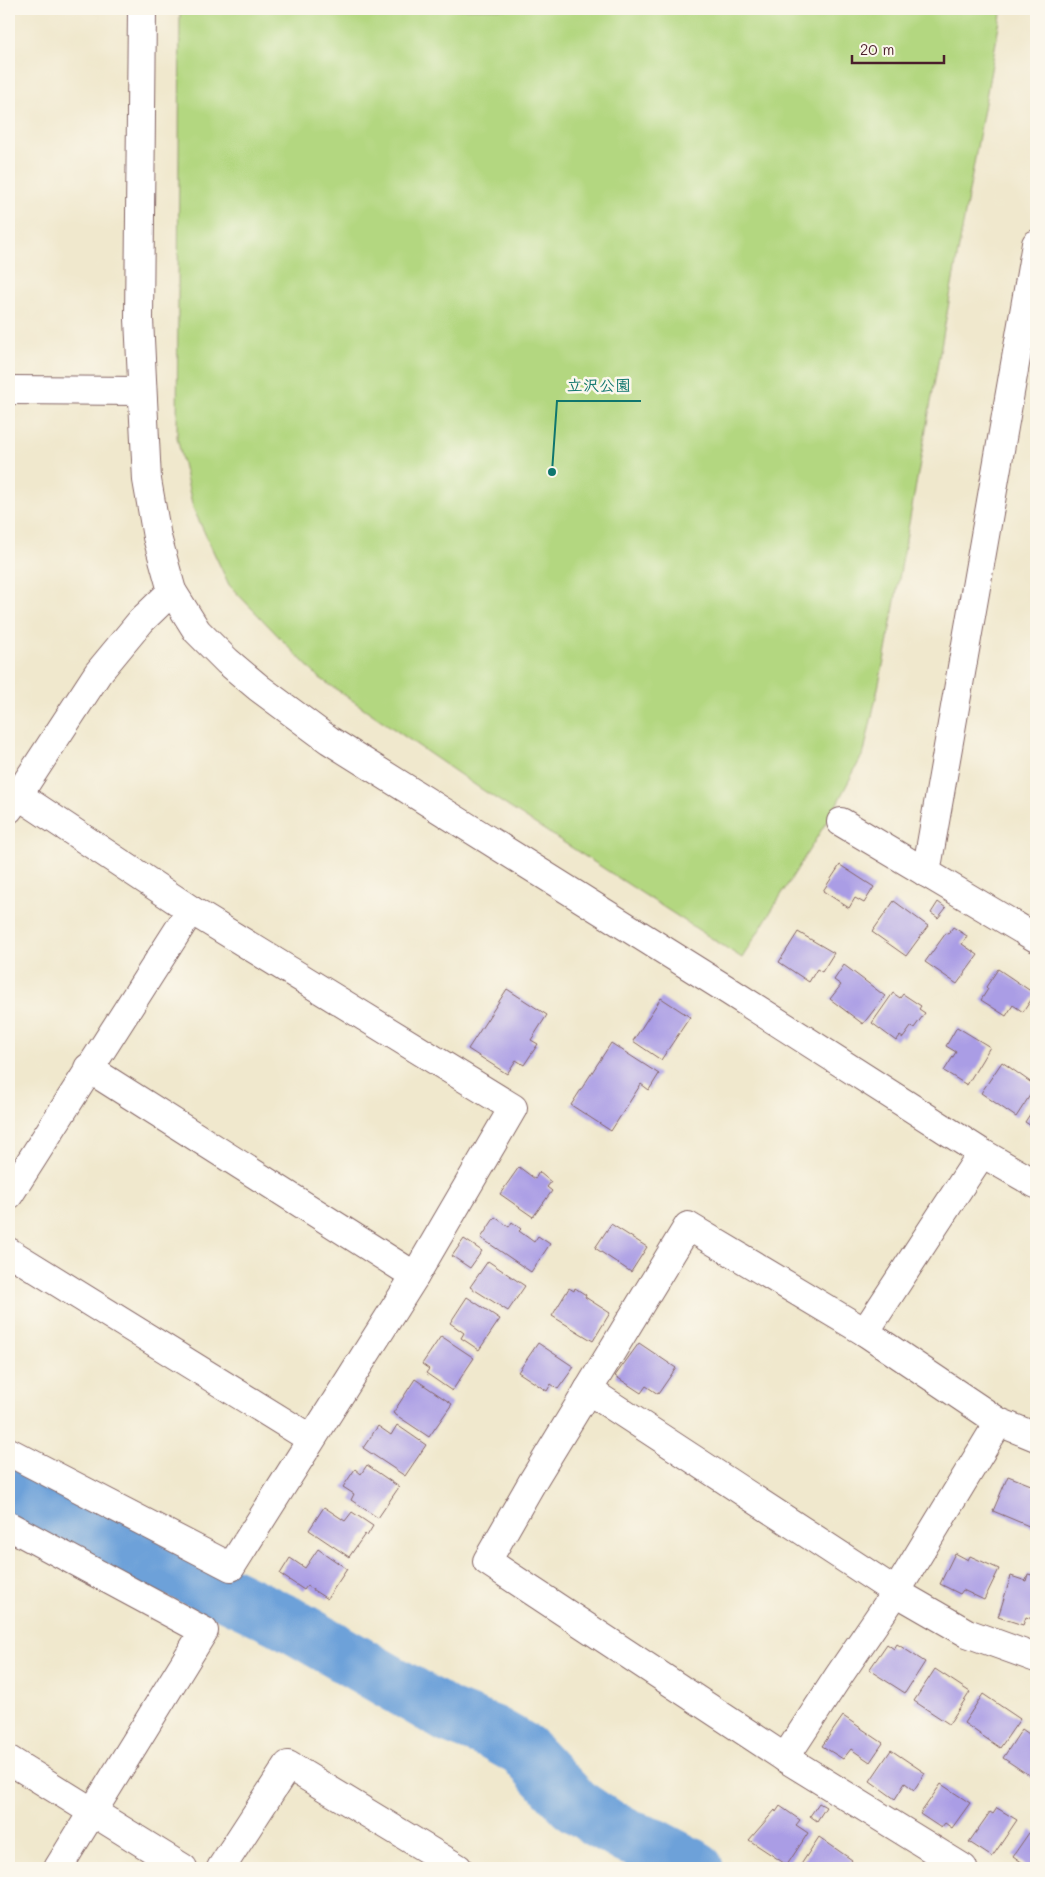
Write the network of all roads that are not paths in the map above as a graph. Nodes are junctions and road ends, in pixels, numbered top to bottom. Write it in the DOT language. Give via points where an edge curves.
graph roads {
  1 [pos="142,9"];
  2 [pos="1036,244"];
  3 [pos="9,390"];
  4 [pos="142,391"];
  5 [pos="172,591"];
  6 [pos="13,802"];
  7 [pos="841,822"];
  8 [pos="926,873"];
  9 [pos="191,910"];
  10 [pos="1036,938"];
  11 [pos="88,1068"];
  12 [pos="982,1153"];
  13 [pos="1036,1184"];
  14 [pos="9,1195"];
  15 [pos="9,1252"];
  16 [pos="415,1276"];
  17 [pos="865,1332"];
  18 [pos="588,1390"];
  19 [pos="999,1422"];
  20 [pos="1036,1437"];
  21 [pos="311,1439"];
  22 [pos="9,1452"];
  23 [pos="9,1526"];
  24 [pos="896,1592"];
  25 [pos="1036,1658"];
  26 [pos="785,1758"];
  27 [pos="9,1760"];
  28 [pos="92,1813"];
  29 [pos="58,1868"];
  30 [pos="183,1868"];
  31 [pos="221,1868"];
  32 [pos="458,1868"];
  33 [pos="963,1868"];
  1 -- 4 [label="street" via="139,319"];
  2 -- 8 [label="street"];
  3 -- 4 [label="street"];
  4 -- 5 [label="street" via="147,480 157,536"];
  5 -- 6 [label="street" via="128,635 98,673"];
  5 -- 12 [label="street" via="197,631 226,661 330,740"];
  6 -- 9 [label="street"];
  7 -- 8 [label="street"];
  8 -- 10 [label="street"];
  9 -- 11 [label="street"];
  9 -- 16 [label="street" via="513,1108"];
  11 -- 14 [label="street"];
  11 -- 16 [label="street"];
  12 -- 13 [label="street"];
  12 -- 17 [label="street"];
  15 -- 21 [label="street"];
  16 -- 21 [label="street"];
  17 -- 18 [label="street" via="688,1226"];
  17 -- 19 [label="street"];
  18 -- 24 [label="street"];
  18 -- 26 [label="street" via="487,1561"];
  19 -- 20 [label="street"];
  19 -- 24 [label="street"];
  21 -- 22 [label="street" via="231,1566"];
  23 -- 28 [label="street" via="204,1631"];
  24 -- 25 [label="street" via="967,1633"];
  24 -- 26 [label="street"];
  26 -- 33 [label="street"];
  27 -- 28 [label="street"];
  28 -- 29 [label="street"];
  28 -- 30 [label="street"];
  31 -- 32 [label="street" via="288,1765"];
}
